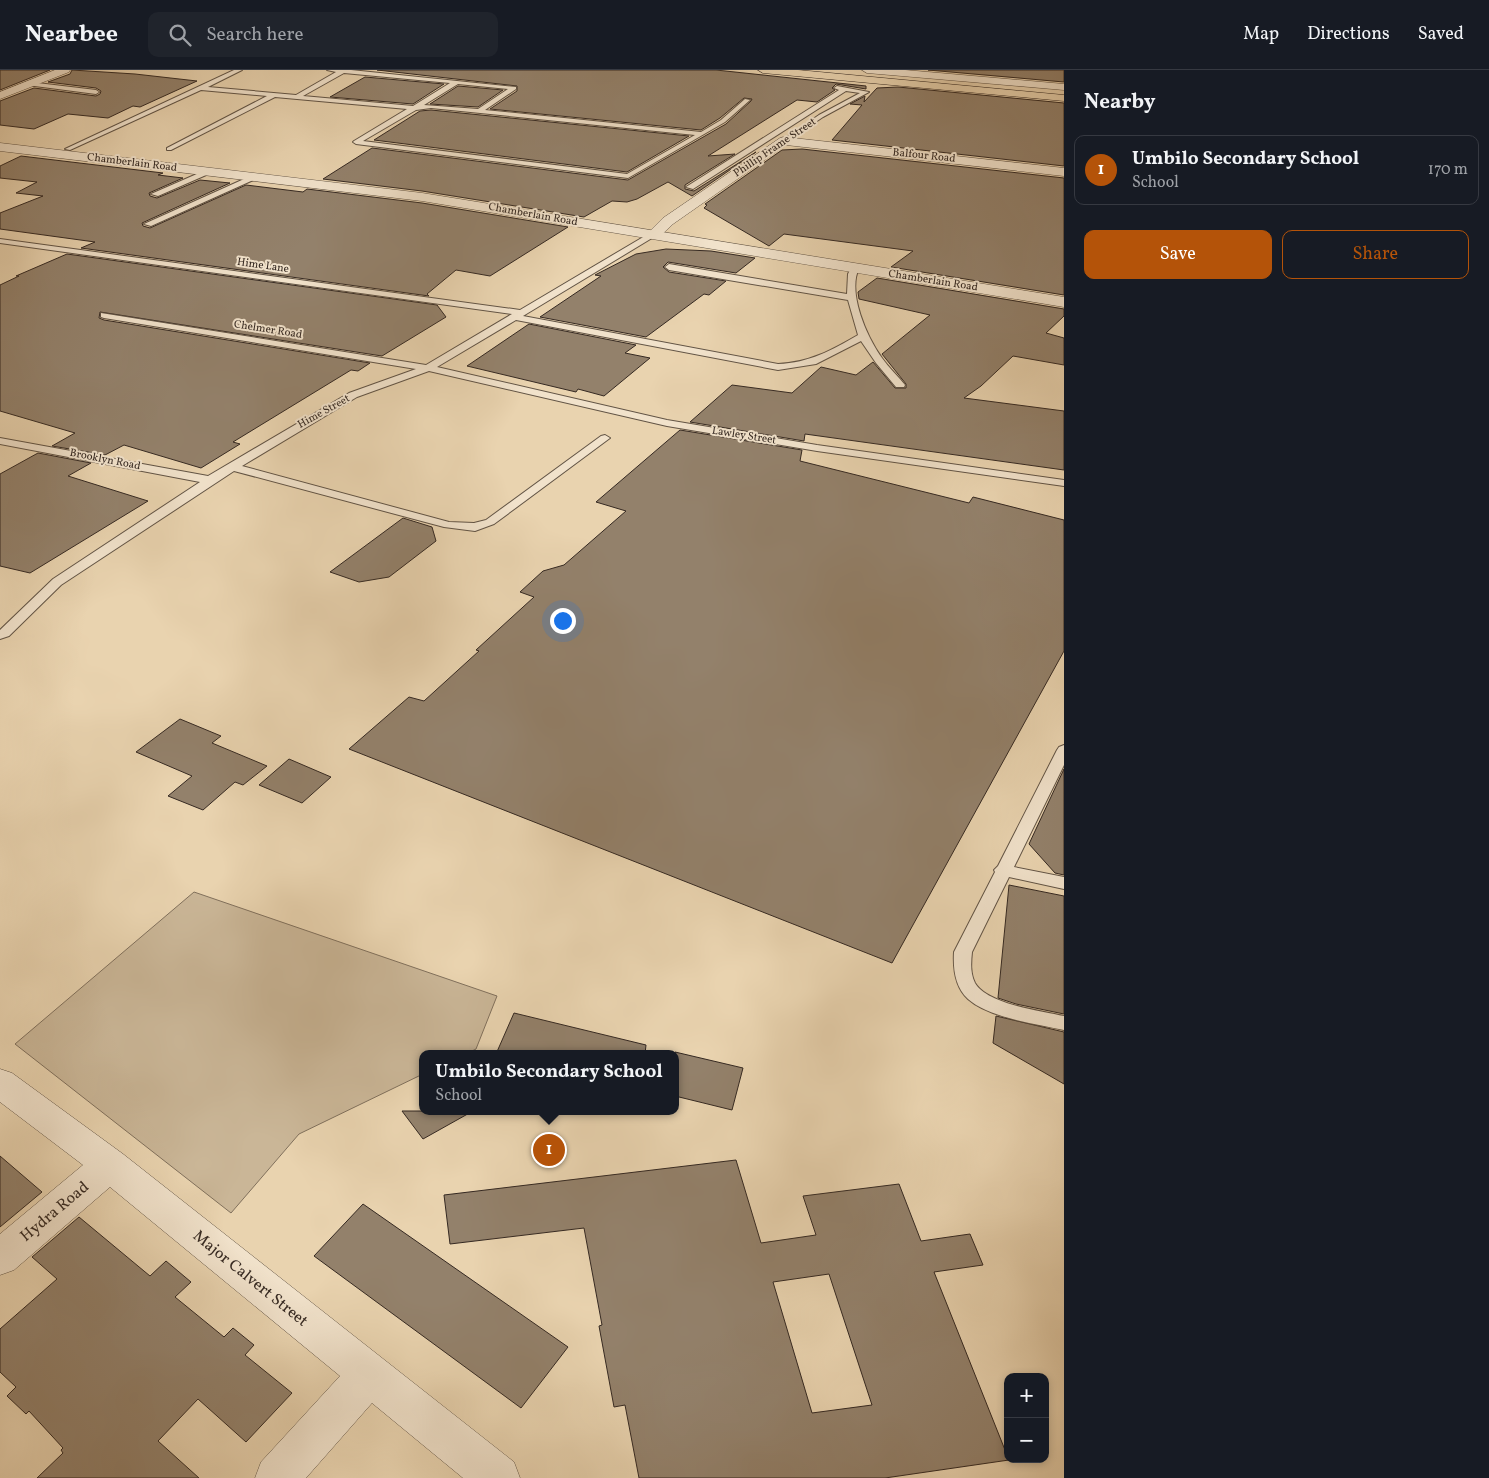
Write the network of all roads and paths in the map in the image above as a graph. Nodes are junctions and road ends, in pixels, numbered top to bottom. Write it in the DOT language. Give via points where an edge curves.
graph roads {
  1 [pos="65,70"];
  2 [pos="239,70"];
  3 [pos="330,70"];
  4 [pos="763,70"];
  5 [pos="812,70"];
  6 [pos="866,70"];
  7 [pos="343,71"];
  8 [pos="889,71"];
  9 [pos="457,82"];
  10 [pos="29,84"];
  11 [pos="828,87"];
  12 [pos="1064,87"];
  13 [pos="202,88"];
  14 [pos="845,89"];
  15 [pos="96,92"];
  16 [pos="1064,92"];
  17 [pos="276,94"];
  18 [pos="0,96"];
  19 [pos="298,96"];
  20 [pos="1064,98"];
  21 [pos="747,100"];
  22 [pos="414,108"];
  23 [pos="479,111"];
  24 [pos="702,134"];
  25 [pos="0,141"];
  26 [pos="784,141"];
  27 [pos="0,148"];
  28 [pos="68,149"];
  29 [pos="169,149"];
  30 [pos="209,172"];
  31 [pos="1064,172"];
  32 [pos="256,177"];
  33 [pos="690,187"];
  34 [pos="155,194"];
  35 [pos="471,200"];
  36 [pos="508,200"];
  37 [pos="594,211"];
  38 [pos="649,218"];
  39 [pos="668,221"];
  40 [pos="148,224"];
  41 [pos="687,224"];
  42 [pos="653,235"];
  43 [pos="0,241"];
  44 [pos="883,257"];
  45 [pos="669,267"];
  46 [pos="855,268"];
  47 [pos="872,271"];
  48 [pos="852,298"];
  49 [pos="1064,302"];
  50 [pos="104,315"];
  51 [pos="519,315"];
  52 [pos="863,336"];
  53 [pos="428,368"];
  54 [pos="900,385"];
  55 [pos="605,438"];
  56 [pos="0,441"];
  57 [pos="234,467"];
  58 [pos="210,480"];
  59 [pos="1064,483"];
  60 [pos="0,635"];
  61 [pos="1062,759"];
  62 [pos="1002,870"];
  63 [pos="1064,883"];
  64 [pos="1064,1023"];
  65 [pos="0,1083"];
  66 [pos="110,1165"];
  67 [pos="0,1258"];
  68 [pos="369,1375"];
  69 [pos="278,1478"];
  70 [pos="498,1478"];
  1 -- 10 [label="street"];
  2 -- 13 [label="lane"];
  3 -- 7 [label="lane"];
  4 -- 20 [label="highway"];
  5 -- 16 [label="highway"];
  6 -- 8 [label="street"];
  7 -- 9 [label="lane"];
  7 -- 19 [label="lane"];
  8 -- 12 [label="street"];
  9 -- 22 [label="lane"];
  9 -- 23 [label="lane" via="514,88"];
  10 -- 15 [label="lane"];
  10 -- 18 [label="street"];
  11 -- 14 [label="lane"];
  13 -- 17 [label="lane"];
  13 -- 28 [label="lane"];
  14 -- 26 [label="lane, Phillip Frame Street" via="866,92 820,116"];
  14 -- 33 [label="lane"];
  17 -- 19 [label="lane"];
  17 -- 29 [label="lane"];
  19 -- 22 [label="lane"];
  21 -- 24 [label="lane"];
  22 -- 23 [label="lane" via="431,106"];
  22 -- 24 [label="lane" via="356,142 628,176"];
  23 -- 24 [label="lane"];
  25 -- 28 [label="street, Chamberlain Road"];
  26 -- 31 [label="street, Balfour Road"];
  26 -- 39 [label="street, Phillip Frame Street"];
  27 -- 30 [label="street, Chamberlain Road"];
  28 -- 35 [label="street, Chamberlain Road"];
  30 -- 32 [label="street, Chamberlain Road"];
  30 -- 34 [label="lane"];
  32 -- 35 [label="street, Chamberlain Road"];
  32 -- 40 [label="lane"];
  35 -- 36 [label="street, Chamberlain Road"];
  35 -- 42 [label="street, Chamberlain Road"];
  36 -- 37 [label="street, Chamberlain Road"];
  36 -- 42 [label="street" via="524,207 611,220"];
  38 -- 39 [label="street"];
  39 -- 41 [label="street"];
  39 -- 42 [label="street, Hime Street"];
  42 -- 46 [label="street, Chamberlain Road"];
  42 -- 51 [label="lane, Hime Street"];
  43 -- 51 [label="lane, Hime Lane"];
  44 -- 47 [label="street"];
  45 -- 48 [label="lane"];
  46 -- 47 [label="street, Chamberlain Road"];
  46 -- 48 [label="lane" via="850,290"];
  47 -- 49 [label="street, Chamberlain Road"];
  48 -- 52 [label="lane"];
  50 -- 53 [label="lane, Chelmer Road"];
  51 -- 52 [label="lane, Hime Lane" via="778,366 808,365"];
  51 -- 53 [label="lane, Hime Street"];
  52 -- 54 [label="lane" via="878,361"];
  53 -- 57 [label="lane, Hime Street" via="352,395"];
  53 -- 59 [label="lane, Lawley Street" via="667,423"];
  55 -- 57 [label="lane" via="490,522 475,527 448,525"];
  56 -- 58 [label="lane, Brooklyn Road"];
  57 -- 58 [label="lane, Hime Street"];
  58 -- 60 [label="lane, Hime Street" via="57,582"];
  61 -- 62 [label="lane"];
  62 -- 63 [label="lane"];
  62 -- 64 [label="lane" via="963,952 960,968 965,981 975,995 995,1005"];
  65 -- 66 [label="street, Major Calvert Street"];
  66 -- 67 [label="street, Hydra Road"];
  66 -- 68 [label="street, Major Calvert Street"];
  68 -- 69 [label="street"];
  68 -- 70 [label="street, Major Calvert Street"];
}
